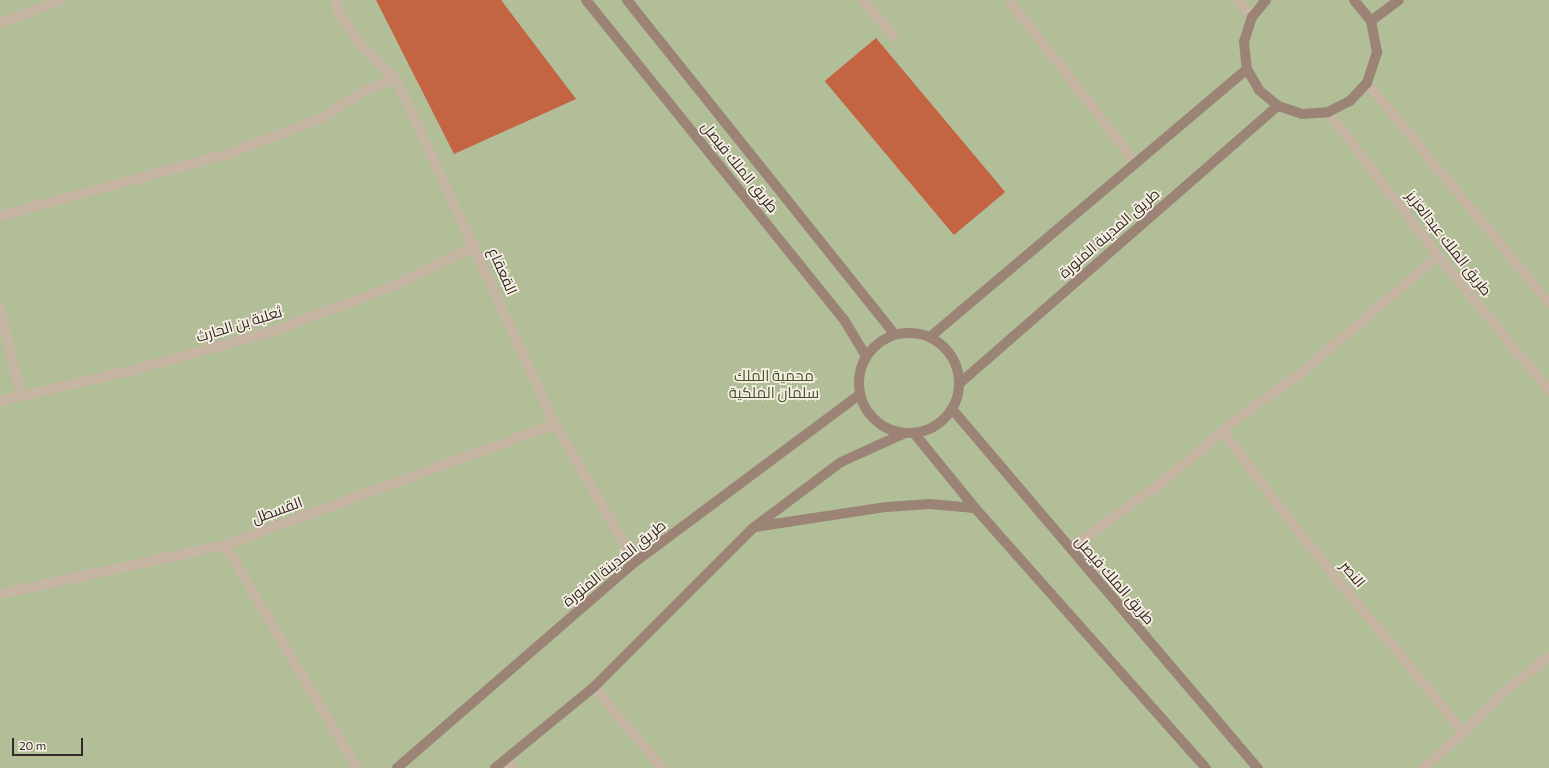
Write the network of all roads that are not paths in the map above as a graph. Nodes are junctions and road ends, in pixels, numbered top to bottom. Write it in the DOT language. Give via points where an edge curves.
graph roads {
  1 [pos="61,0"];
  2 [pos="336,0"];
  3 [pos="586,0"];
  4 [pos="627,0"];
  5 [pos="863,0"];
  6 [pos="1009,0"];
  7 [pos="1238,0"];
  8 [pos="1266,0"];
  9 [pos="1354,0"];
  10 [pos="1399,0"];
  11 [pos="1252,17"];
  12 [pos="1371,21"];
  13 [pos="0,23"];
  14 [pos="893,36"];
  15 [pos="1247,68"];
  16 [pos="394,78"];
  17 [pos="1367,83"];
  18 [pos="1278,106"];
  19 [pos="1328,112"];
  20 [pos="1135,162"];
  21 [pos="0,216"];
  22 [pos="476,246"];
  23 [pos="1438,256"];
  24 [pos="1549,303"];
  25 [pos="0,309"];
  26 [pos="895,334"];
  27 [pos="930,337"];
  28 [pos="866,356"];
  29 [pos="960,383"];
  30 [pos="1549,390"];
  31 [pos="860,394"];
  32 [pos="21,396"];
  33 [pos="0,401"];
  34 [pos="952,409"];
  35 [pos="555,424"];
  36 [pos="1222,431"];
  37 [pos="909,433"];
  38 [pos="975,508"];
  39 [pos="754,528"];
  40 [pos="225,545"];
  41 [pos="1069,550"];
  42 [pos="635,562"];
  43 [pos="0,594"];
  44 [pos="1549,656"];
  45 [pos="594,687"];
  46 [pos="1464,732"];
  47 [pos="505,759"];
  48 [pos="357,768"];
  49 [pos="397,768"];
  50 [pos="495,768"];
  51 [pos="513,768"];
  52 [pos="662,768"];
  53 [pos="1206,768"];
  54 [pos="1258,768"];
  55 [pos="1423,768"];
  1 -- 13 [label="street"];
  2 -- 16 [label="street, القعقاع" via="339,14 364,49"];
  3 -- 28 [label="main road, طريق الملك فيصل" via="843,318"];
  4 -- 26 [label="main road, طريق الملك فيصل"];
  5 -- 14 [label="street"];
  6 -- 20 [label="street"];
  7 -- 11 [label="street"];
  8 -- 11 [label="main road"];
  9 -- 12 [label="main road"];
  10 -- 12 [label="main road"];
  11 -- 15 [label="main road" via="1244,42"];
  12 -- 17 [label="main road" via="1377,52"];
  15 -- 18 [label="main road" via="1259,90"];
  15 -- 20 [label="main road"];
  16 -- 21 [label="street" via="362,92 322,118 226,156"];
  16 -- 22 [label="street, القعقاع"];
  17 -- 19 [label="main road" via="1350,101"];
  17 -- 24 [label="street"];
  18 -- 19 [label="main road" via="1302,114"];
  18 -- 29 [label="main road, طريق المدينة المنورة"];
  19 -- 23 [label="street, طريق الملك عبدالعزيز"];
  20 -- 27 [label="main road"];
  22 -- 32 [label="street, ثعلبة بن الحارث" via="389,288 276,330 134,370"];
  22 -- 35 [label="street, القعقاع"];
  23 -- 30 [label="street, طريق الملك عبدالعزيز"];
  23 -- 36 [label="street" via="1299,375"];
  25 -- 32 [label="street"];
  26 -- 27 [label="main road" via="919,333"];
  26 -- 28 [label="main road" via="874,346"];
  27 -- 29 [label="main road" via="942,345 951,356"];
  28 -- 31 [label="main road" via="861,368"];
  29 -- 34 [label="main road"];
  31 -- 37 [label="main road" via="866,409 876,421 889,429"];
  31 -- 42 [label="main road, طريق المدينة المنورة"];
  32 -- 33 [label="street, ثعلبة بن الحارث"];
  34 -- 37 [label="main road" via="942,421 929,429"];
  34 -- 41 [label="main road, طريق الملك فيصل"];
  35 -- 40 [label="street, القسطل"];
  35 -- 42 [label="street, القعقاع"];
  36 -- 41 [label="street" via="1164,481"];
  36 -- 46 [label="street, النصر" via="1312,549"];
  37 -- 38 [label="main road"];
  37 -- 39 [label="main road" via="841,462"];
  38 -- 39 [label="main road" via="930,504 886,507"];
  38 -- 53 [label="main road"];
  39 -- 45 [label="main road"];
  40 -- 43 [label="street, القسطل"];
  40 -- 48 [label="street"];
  41 -- 54 [label="main road, طريق الملك فيصل"];
  42 -- 49 [label="main road, طريق المدينة المنورة"];
  44 -- 46 [label="street" via="1505,691"];
  45 -- 47 [label="main road"];
  45 -- 52 [label="street"];
  46 -- 55 [label="street"];
  47 -- 50 [label="main road"];
  47 -- 51 [label="street"];
}
